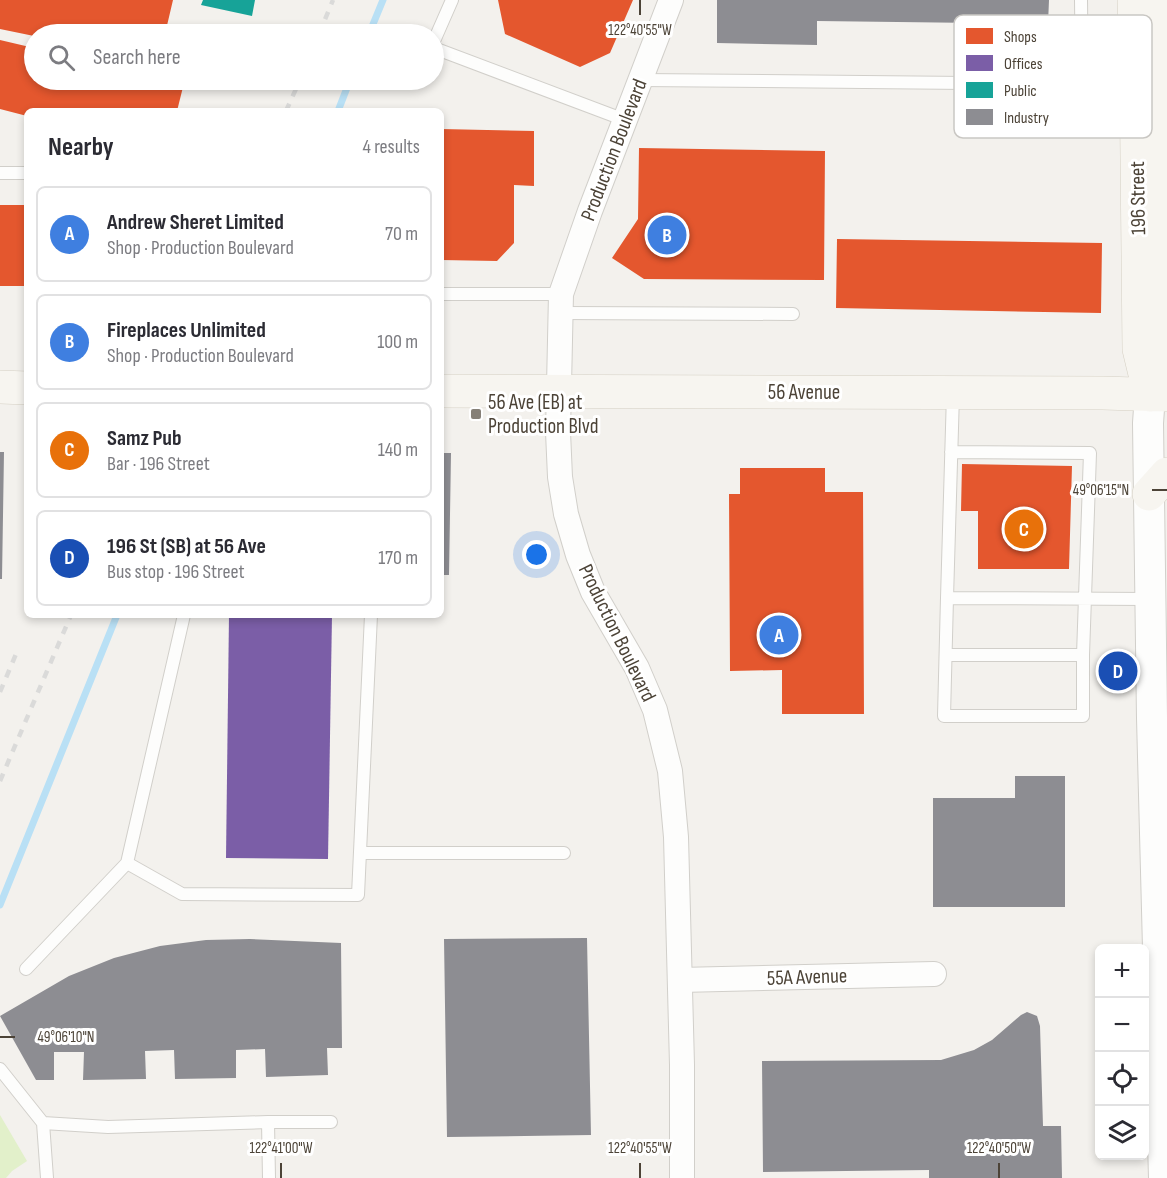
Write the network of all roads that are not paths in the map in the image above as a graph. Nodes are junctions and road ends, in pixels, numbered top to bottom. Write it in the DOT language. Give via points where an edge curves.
graph roads {
  1 [pos="452,0"];
  2 [pos="671,0"];
  3 [pos="1134,0"];
  4 [pos="1157,0"];
  5 [pos="1134,15"];
  6 [pos="441,24"];
  7 [pos="444,52"];
  8 [pos="640,80"];
  9 [pos="954,83"];
  10 [pos="626,120"];
  11 [pos="1137,138"];
  12 [pos="0,173"];
  13 [pos="24,173"];
  14 [pos="1165,173"];
  15 [pos="444,294"];
  16 [pos="561,304"];
  17 [pos="793,314"];
  18 [pos="0,387"];
  19 [pos="24,388"];
  20 [pos="444,391"];
  21 [pos="559,392"];
  22 [pos="953,393"];
  23 [pos="1159,395"];
  24 [pos="951,452"];
  25 [pos="1158,484"];
  26 [pos="947,598"];
  27 [pos="1084,599"];
  28 [pos="1151,599"];
  29 [pos="183,618"];
  30 [pos="371,618"];
  31 [pos="946,655"];
  32 [pos="1083,655"];
  33 [pos="360,852"];
  34 [pos="564,853"];
  35 [pos="127,863"];
  36 [pos="26,969"];
  37 [pos="934,974"];
  38 [pos="680,980"];
  39 [pos="0,1069"];
  40 [pos="268,1122"];
  41 [pos="331,1122"];
  42 [pos="43,1123"];
  43 [pos="47,1178"];
  44 [pos="269,1178"];
  45 [pos="682,1178"];
  46 [pos="1164,1178"];
  1 -- 6 [label="lane"];
  2 -- 8 [label="street, Production Boulevard"];
  3 -- 5 [label="main road, 196 Street"];
  4 -- 14 [label="main road, 196 Street"];
  7 -- 10 [label="lane"];
  8 -- 9 [label="lane"];
  8 -- 10 [label="street, Production Boulevard"];
  10 -- 16 [label="street, Production Boulevard"];
  11 -- 23 [label="main road, 196 Street" via="1139,349"];
  12 -- 13 [label="lane"];
  14 -- 23 [label="main road, 196 Street" via="1165,349"];
  15 -- 16 [label="lane"];
  16 -- 17 [label="lane"];
  16 -- 21 [label="street, Production Boulevard"];
  18 -- 19 [label="main road"];
  20 -- 21 [label="main road, 56 Avenue"];
  21 -- 22 [label="main road, 56 Avenue"];
  21 -- 38 [label="street, Production Boulevard" via="560,477 566,514 593,592 637,668 665,742 676,837"];
  22 -- 23 [label="main road, 56 Avenue"];
  22 -- 24 [label="lane"];
  23 -- 25 [label="street, 196 Street" via="1148,423"];
  24 -- 26 [label="lane"];
  24 -- 27 [label="lane" via="1090,453"];
  25 -- 28 [label="street, 196 Street"];
  26 -- 27 [label="lane"];
  26 -- 31 [label="lane"];
  27 -- 28 [label="lane"];
  27 -- 32 [label="lane"];
  28 -- 46 [label="street, 196 Street"];
  29 -- 35 [label="lane"];
  30 -- 33 [label="lane"];
  31 -- 32 [label="lane"];
  31 -- 32 [label="lane" via="944,716 1083,716"];
  33 -- 34 [label="lane"];
  33 -- 35 [label="lane" via="358,895 182,894"];
  35 -- 36 [label="lane"];
  37 -- 38 [label="street, 55A Avenue"];
  38 -- 45 [label="street, Production Boulevard"];
  39 -- 42 [label="lane"];
  40 -- 41 [label="lane"];
  40 -- 42 [label="lane" via="108,1127"];
  40 -- 44 [label="lane"];
  42 -- 43 [label="lane"];
}
